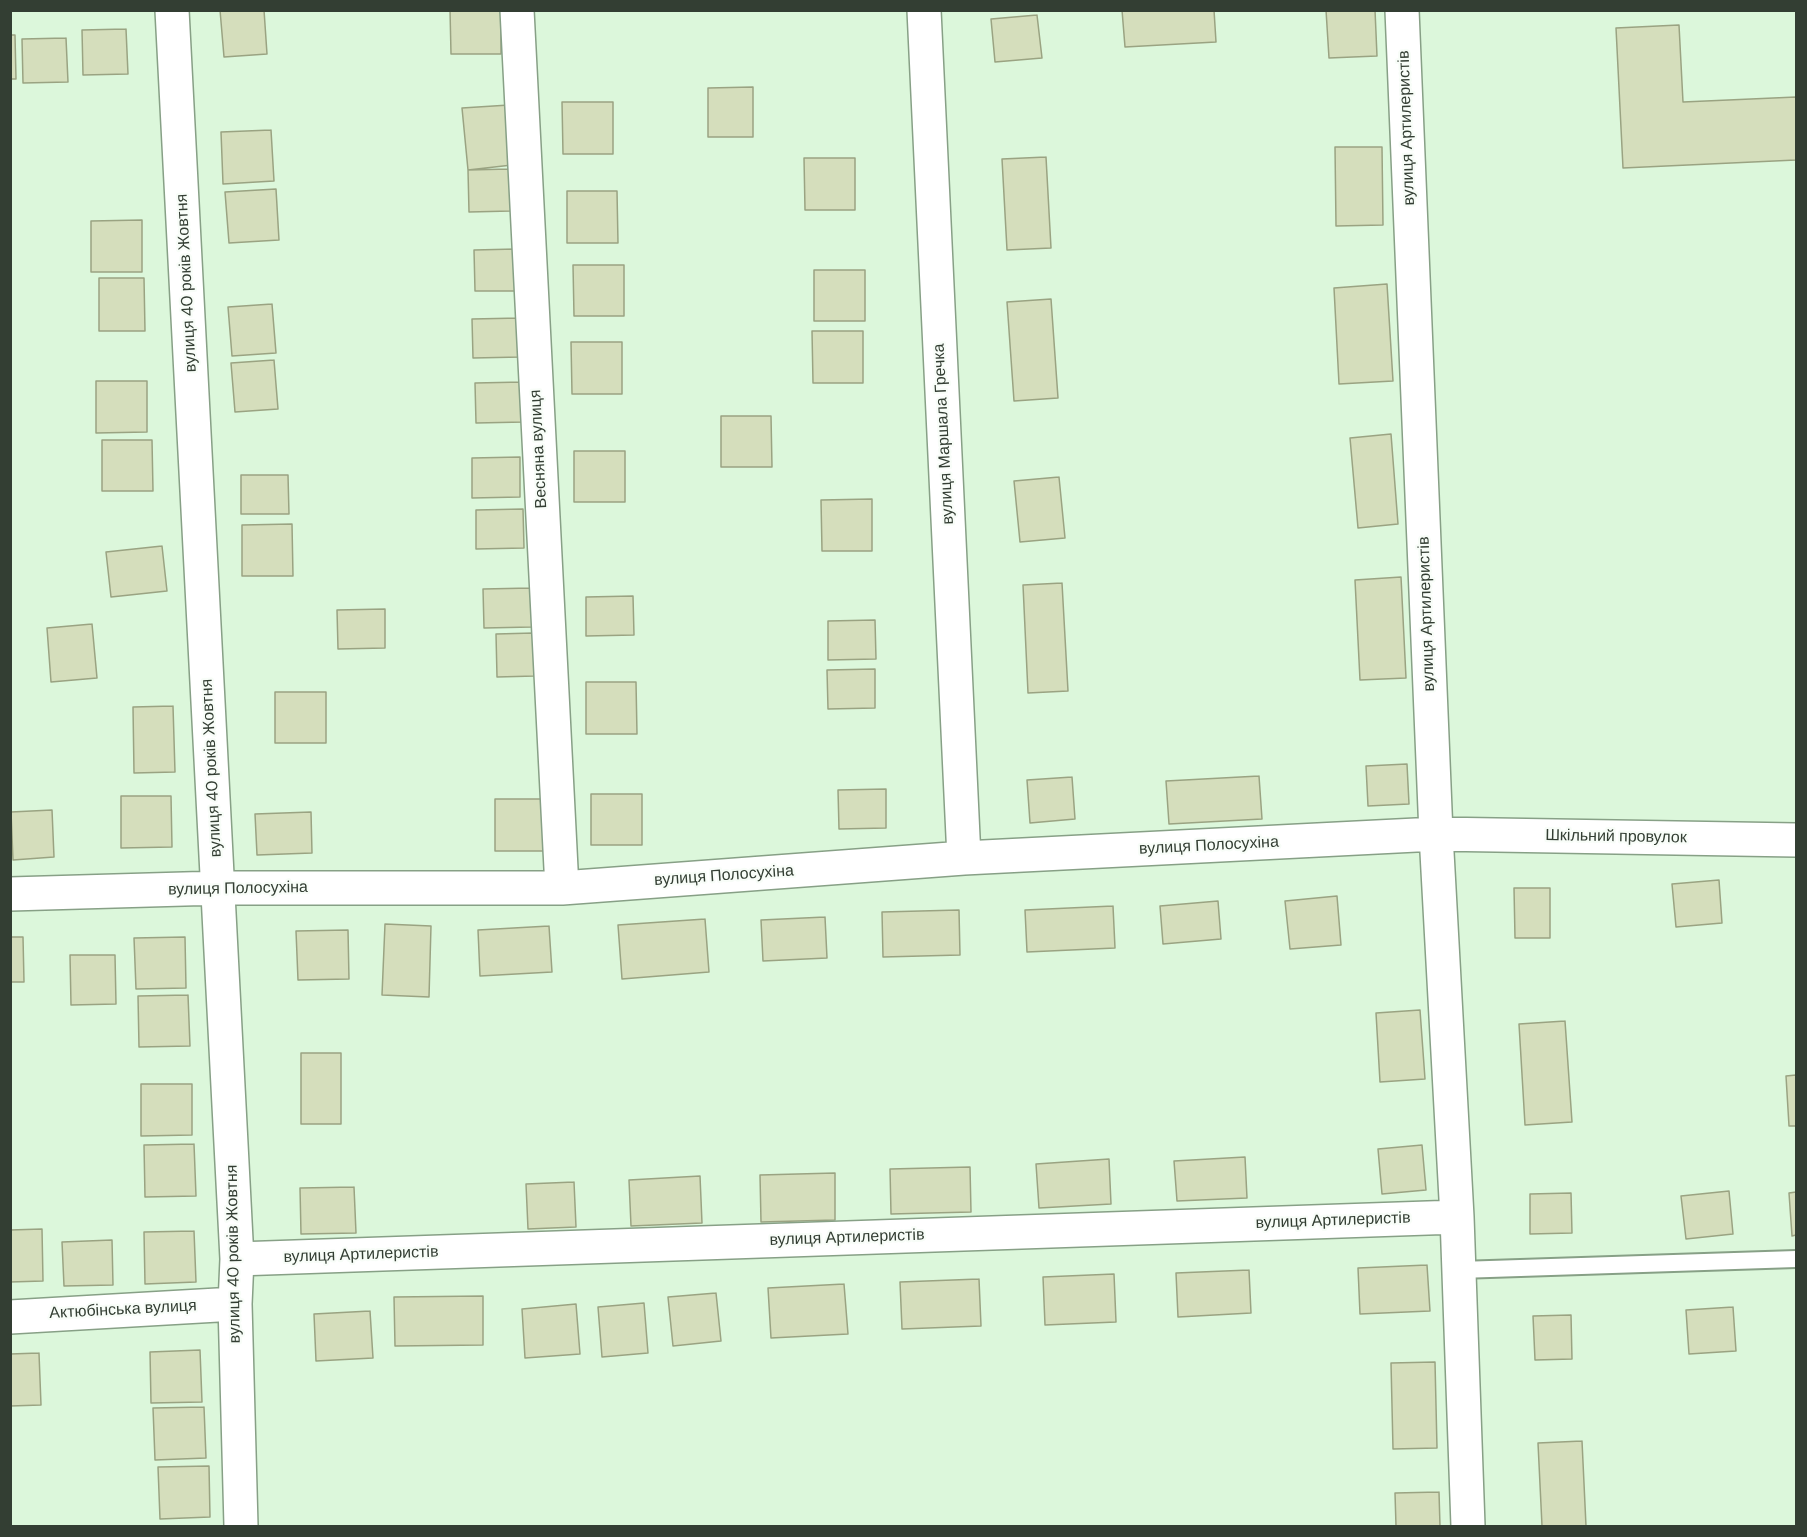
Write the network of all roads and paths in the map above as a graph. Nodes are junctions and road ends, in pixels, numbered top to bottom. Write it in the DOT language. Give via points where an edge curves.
graph roads {
  1 [pos="172,10"];
  2 [pos="517,10"];
  3 [pos="924,10"];
  4 [pos="1402,10"];
  5 [pos="1436,834"];
  6 [pos="1797,840"];
  7 [pos="964,858"];
  8 [pos="219,888"];
  9 [pos="562,888"];
  10 [pos="10,894"];
  11 [pos="1457,1217"];
  12 [pos="237,1259"];
  13 [pos="1797,1259"];
  14 [pos="1459,1270"];
  15 [pos="235,1304"];
  16 [pos="10,1317"];
  17 [pos="241,1527"];
  18 [pos="1468,1527"];
  1 -- 8 [label="street, вулиця 40 років Жовтня"];
  2 -- 9 [label="street, Весняна вулиця"];
  3 -- 7 [label="street, вулиця Маршала Гречка"];
  4 -- 5 [label="street, вулиця Артилеристів"];
  5 -- 6 [label="street, Шкільний провулок"];
  5 -- 7 [label="street, вулиця Полосухіна"];
  5 -- 11 [label="street, вулиця Артилеристів"];
  7 -- 9 [label="street, вулиця Полосухіна"];
  8 -- 9 [label="street, вулиця Полосухіна"];
  8 -- 10 [label="street, вулиця Полосухіна"];
  8 -- 12 [label="street, вулиця 40 років Жовтня"];
  11 -- 12 [label="street, вулиця Артилеристів"];
  11 -- 14 [label="street, вулиця Артилеристів"];
  12 -- 15 [label="street, вулиця 40 років Жовтня"];
  13 -- 14 [label="lane"];
  14 -- 18 [label="street, вулиця Артилеристів"];
  15 -- 16 [label="street, Актюбінська вулиця"];
  15 -- 17 [label="street, вулиця 40 років Жовтня"];
}
